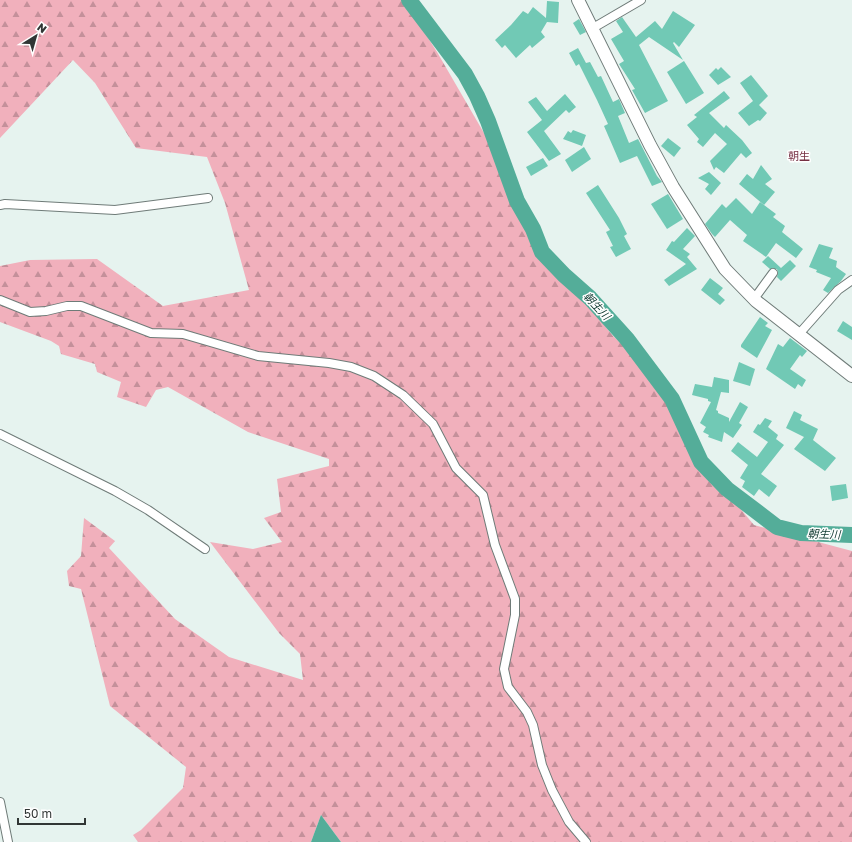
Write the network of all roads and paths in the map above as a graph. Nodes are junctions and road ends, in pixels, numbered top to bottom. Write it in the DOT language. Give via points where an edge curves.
graph roads {
  1 [pos="641,0"];
  2 [pos="579,1"];
  3 [pos="593,28"];
  4 [pos="208,198"];
  5 [pos="0,206"];
  6 [pos="773,273"];
  7 [pos="852,280"];
  8 [pos="754,299"];
  9 [pos="0,300"];
  10 [pos="799,334"];
  11 [pos="852,376"];
  12 [pos="0,434"];
  13 [pos="205,549"];
  14 [pos="0,802"];
  15 [pos="8,842"];
  16 [pos="586,842"];
  1 -- 3 [label="street"];
  2 -- 3 [label="street"];
  3 -- 8 [label="street" via="673,187 725,269"];
  4 -- 5 [label="street" via="115,210 5,204"];
  6 -- 8 [label="street"];
  7 -- 10 [label="street" via="838,290"];
  8 -- 10 [label="street"];
  9 -- 16 [label="street" via="30,312 81,306 151,333 183,334 258,356 351,367 374,376 403,395 433,424 456,468 483,495 496,546 515,599 515,615 504,669 508,687 527,712 533,725 542,765 550,785 569,822"];
  10 -- 11 [label="street"];
  12 -- 13 [label="street" via="142,506"];
  14 -- 15 [label="street"];
}
